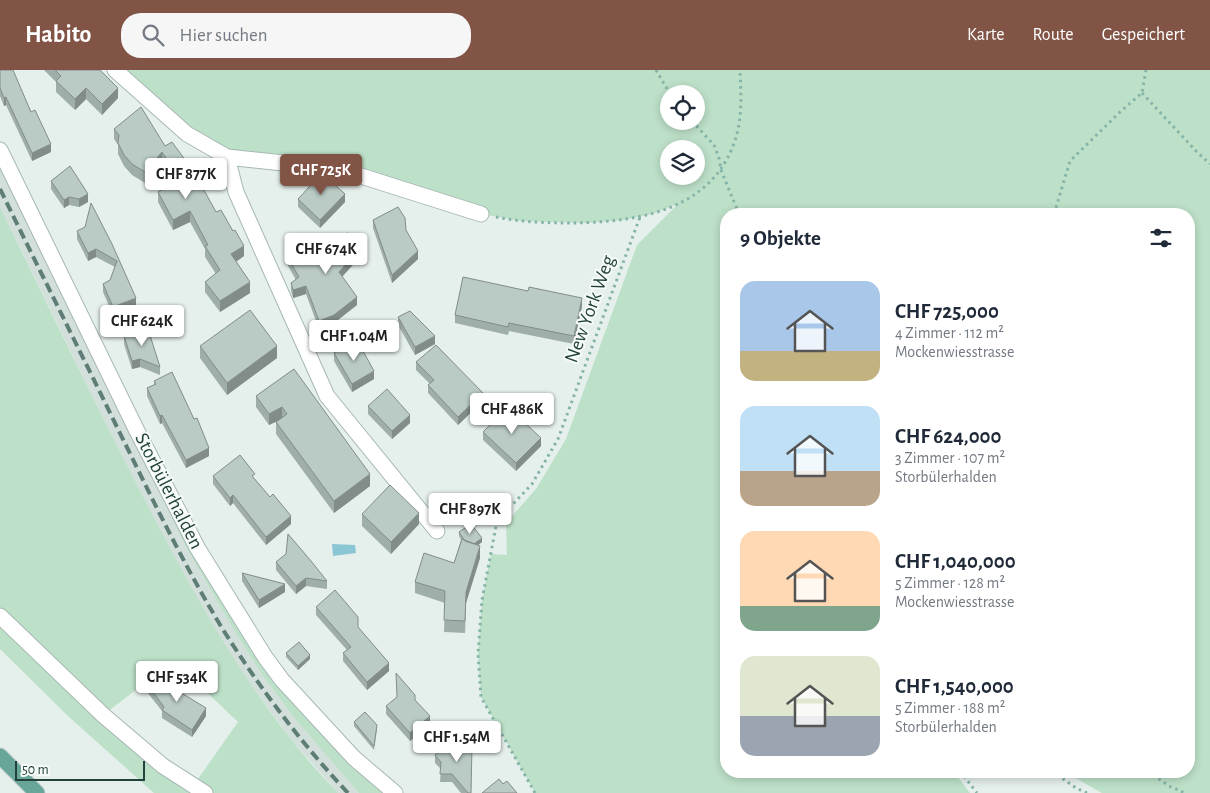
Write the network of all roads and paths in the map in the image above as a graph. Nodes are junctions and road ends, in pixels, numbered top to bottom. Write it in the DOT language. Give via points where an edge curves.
graph roads {
  1 [pos="115,70"];
  2 [pos="656,70"];
  3 [pos="740,70"];
  4 [pos="1146,70"];
  5 [pos="665,85"];
  6 [pos="1142,93"];
  7 [pos="700,130"];
  8 [pos="0,150"];
  9 [pos="227,157"];
  10 [pos="1210,164"];
  11 [pos="721,170"];
  12 [pos="737,208"];
  13 [pos="1056,208"];
  14 [pos="481,214"];
  15 [pos="640,217"];
  16 [pos="437,531"];
  17 [pos="0,616"];
  18 [pos="0,756"];
  19 [pos="965,778"];
  20 [pos="1062,778"];
  21 [pos="1158,778"];
  22 [pos="37,793"];
  23 [pos="205,793"];
  24 [pos="395,793"];
  25 [pos="535,793"];
  26 [pos="977,793"];
  27 [pos="1086,793"];
  28 [pos="1185,793"];
  1 -- 9 [label="street" via="187,134"];
  2 -- 5 [label="path"];
  3 -- 11 [label="path" via="738,130"];
  4 -- 6 [label="path"];
  6 -- 10 [label="path"];
  6 -- 13 [label="path" via="1070,162"];
  7 -- 11 [label="path" via="714,145"];
  8 -- 24 [label="street, Storbülerhalden" via="198,549 282,680 354,758"];
  9 -- 14 [label="street" via="339,169"];
  9 -- 16 [label="street" via="236,192 327,396"];
  11 -- 12 [label="path"];
  11 -- 15 [label="path" via="706,187 688,199"];
  14 -- 15 [label="path" via="521,221 563,223"];
  15 -- 25 [label="path, New York Weg" via="558,439 532,484 497,521 482,600 478,654 481,697"];
  17 -- 23 [label="street" via="103,715 163,766"];
  18 -- 22 [label="main road"];
  19 -- 26 [label="path"];
  20 -- 27 [label="path"];
  21 -- 28 [label="path"];
}
